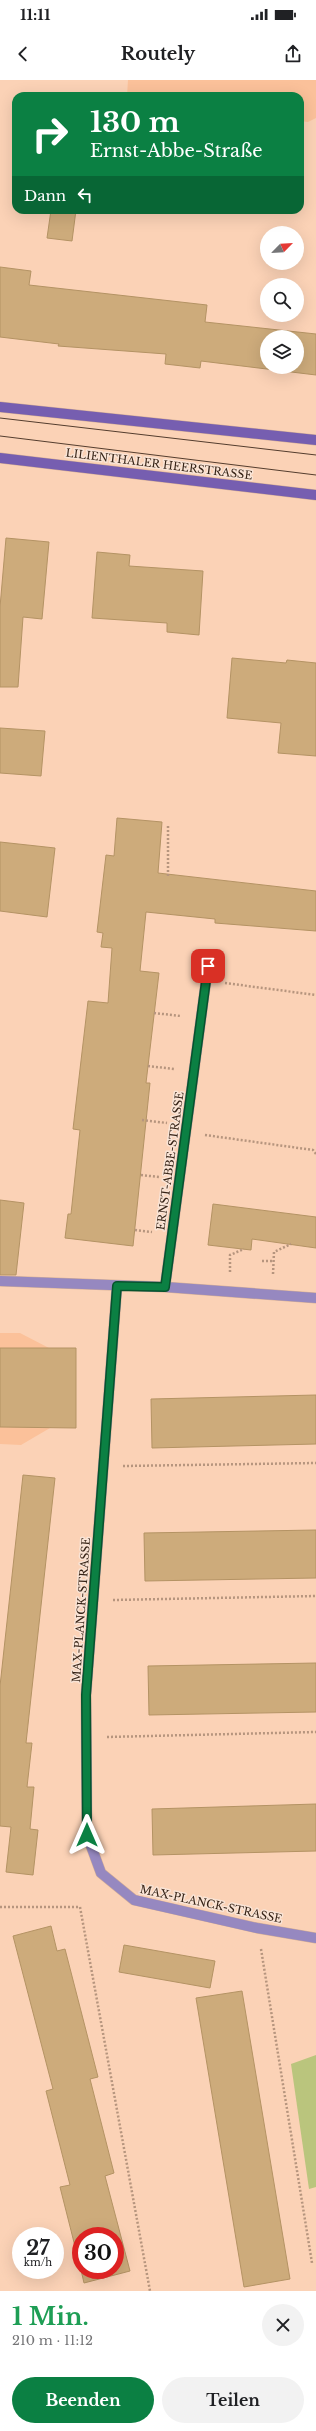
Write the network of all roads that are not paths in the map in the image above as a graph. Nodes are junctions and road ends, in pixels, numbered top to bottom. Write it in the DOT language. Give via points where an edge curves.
graph roads {
  1 [pos="0,407"];
  2 [pos="316,440"];
  3 [pos="0,458"];
  4 [pos="316,495"];
  5 [pos="208,966"];
  6 [pos="0,1281"];
  7 [pos="117,1286"];
  8 [pos="165,1287"];
  9 [pos="316,1298"];
  10 [pos="316,1938"];
  1 -- 2 [label="main road"];
  3 -- 4 [label="main road, LILIENTHALER HEERSTRASSE"];
  5 -- 8 [label="street, ERNST-ABBE-STRASSE"];
  6 -- 7 [label="street"];
  7 -- 8 [label="street"];
  7 -- 10 [label="street, MAX-PLANCK-STRASSE" via="86,1695 87,1835 101,1874 134,1900 257,1928"];
  8 -- 9 [label="street"];
}
